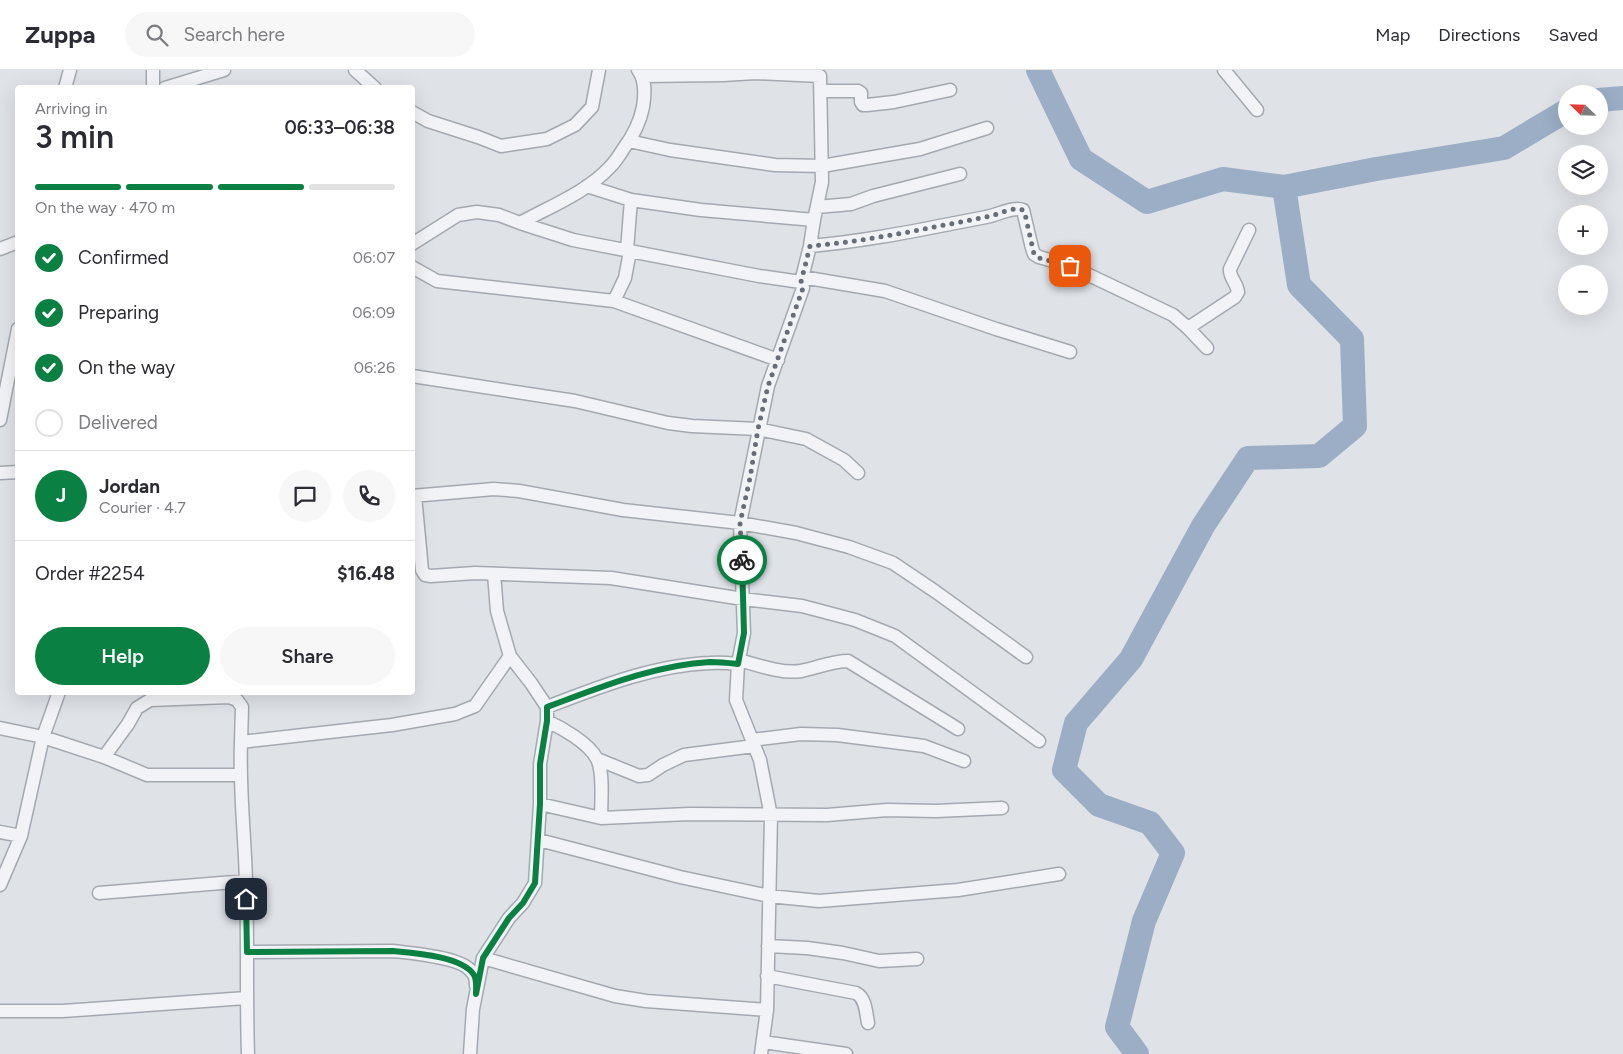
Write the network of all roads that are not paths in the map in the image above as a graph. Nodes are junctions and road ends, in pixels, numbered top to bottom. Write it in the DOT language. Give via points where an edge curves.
graph roads {
  1 [pos="70,70"];
  2 [pos="153,70"];
  3 [pos="224,70"];
  4 [pos="355,70"];
  5 [pos="598,70"];
  6 [pos="1224,70"];
  7 [pos="640,73"];
  8 [pos="821,73"];
  9 [pos="66,85"];
  10 [pos="153,85"];
  11 [pos="175,85"];
  12 [pos="372,85"];
  13 [pos="950,90"];
  14 [pos="821,91"];
  15 [pos="1258,110"];
  16 [pos="415,114"];
  17 [pos="987,128"];
  18 [pos="629,141"];
  19 [pos="822,166"];
  20 [pos="960,174"];
  21 [pos="587,186"];
  22 [pos="631,200"];
  23 [pos="817,207"];
  24 [pos="814,220"];
  25 [pos="520,223"];
  26 [pos="1249,230"];
  27 [pos="415,242"];
  28 [pos="15,243"];
  29 [pos="810,246"];
  30 [pos="0,249"];
  31 [pos="629,250"];
  32 [pos="415,269"];
  33 [pos="801,280"];
  34 [pos="614,301"];
  35 [pos="1188,328"];
  36 [pos="15,344"];
  37 [pos="1207,348"];
  38 [pos="1070,352"];
  39 [pos="778,360"];
  40 [pos="415,376"];
  41 [pos="0,420"];
  42 [pos="758,429"];
  43 [pos="15,472"];
  44 [pos="0,473"];
  45 [pos="858,473"];
  46 [pos="415,496"];
  47 [pos="415,505"];
  48 [pos="740,523"];
  49 [pos="494,574"];
  50 [pos="743,599"];
  51 [pos="510,656"];
  52 [pos="1026,657"];
  53 [pos="738,662"];
  54 [pos="58,695"];
  55 [pos="547,707"];
  56 [pos="547,721"];
  57 [pos="0,728"];
  58 [pos="958,729"];
  59 [pos="42,737"];
  60 [pos="1039,741"];
  61 [pos="241,742"];
  62 [pos="753,743"];
  63 [pos="104,757"];
  64 [pos="597,759"];
  65 [pos="964,761"];
  66 [pos="240,775"];
  67 [pos="540,804"];
  68 [pos="1002,808"];
  69 [pos="771,816"];
  70 [pos="601,818"];
  71 [pos="0,832"];
  72 [pos="21,836"];
  73 [pos="538,840"];
  74 [pos="1059,874"];
  75 [pos="246,881"];
  76 [pos="0,885"];
  77 [pos="99,893"];
  78 [pos="769,896"];
  79 [pos="768,946"];
  80 [pos="247,952"];
  81 [pos="483,958"];
  82 [pos="917,959"];
  83 [pos="767,976"];
  84 [pos="476,994"];
  85 [pos="246,998"];
  86 [pos="766,1010"];
  87 [pos="0,1011"];
  88 [pos="868,1023"];
  89 [pos="762,1048"];
  90 [pos="248,1054"];
  91 [pos="470,1054"];
  92 [pos="846,1054"];
  1 -- 9 [label="street"];
  2 -- 10 [label="street"];
  3 -- 11 [label="street"];
  4 -- 12 [label="street"];
  5 -- 16 [label="street" via="592,108 576,125 547,138 501,146"];
  6 -- 15 [label="street"];
  7 -- 8 [label="street"];
  7 -- 18 [label="street" via="645,97 637,128"];
  8 -- 14 [label="street"];
  13 -- 14 [label="street" via="867,105 863,105 858,91"];
  14 -- 19 [label="street"];
  17 -- 19 [label="street" via="920,149"];
  18 -- 19 [label="street" via="775,165"];
  18 -- 21 [label="street" via="610,167"];
  19 -- 23 [label="street"];
  20 -- 23 [label="street" via="851,204"];
  21 -- 22 [label="street"];
  21 -- 25 [label="street"];
  22 -- 24 [label="street"];
  22 -- 31 [label="street"];
  23 -- 24 [label="street"];
  24 -- 29 [label="street"];
  25 -- 27 [label="street" via="500,215 477,212 458,215"];
  25 -- 31 [label="street" via="573,240"];
  26 -- 35 [label="street" via="1230,269 1238,292 1235,297"];
  28 -- 30 [label="street"];
  29 -- 33 [label="street"];
  29 -- 35 [label="street" via="910,232 994,216 1018,208 1023,210 1032,248 1039,258 1070,266 1173,315"];
  31 -- 33 [label="street" via="759,276"];
  31 -- 34 [label="street" via="625,278"];
  32 -- 34 [label="street" via="437,281"];
  33 -- 38 [label="street" via="885,291"];
  33 -- 39 [label="street" via="803,288"];
  34 -- 39 [label="street"];
  35 -- 37 [label="street"];
  36 -- 41 [label="street"];
  39 -- 42 [label="street"];
  40 -- 42 [label="street" via="575,401 692,426"];
  42 -- 45 [label="street" via="806,439 844,460"];
  42 -- 48 [label="street"];
  43 -- 44 [label="street"];
  46 -- 48 [label="street" via="494,489 519,491 623,510"];
  47 -- 49 [label="street" via="425,575"];
  48 -- 50 [label="street"];
  48 -- 52 [label="street" via="840,544 893,563"];
  49 -- 50 [label="street" via="611,578"];
  49 -- 51 [label="street" via="497,610"];
  50 -- 53 [label="street" via="744,633"];
  50 -- 60 [label="street" via="802,606 855,620 896,636"];
  51 -- 55 [label="street"];
  51 -- 61 [label="street" via="475,706 455,714 392,725"];
  53 -- 55 [label="street" via="674,667 605,685"];
  53 -- 58 [label="street" via="791,672 848,661"];
  53 -- 62 [label="street" via="736,700"];
  54 -- 59 [label="street"];
  55 -- 56 [label="street"];
  56 -- 64 [label="street" via="568,730"];
  56 -- 67 [label="street" via="540,764"];
  57 -- 59 [label="street"];
  59 -- 63 [label="street"];
  59 -- 72 [label="street"];
  61 -- 63 [label="street" via="242,707 237,700 229,697 150,700 137,708"];
  61 -- 66 [label="street"];
  62 -- 64 [label="street" via="684,755 648,775 639,776"];
  62 -- 65 [label="street" via="801,734 837,735 924,746"];
  62 -- 69 [label="street" via="760,760"];
  63 -- 66 [label="street" via="147,775"];
  64 -- 70 [label="street" via="601,777"];
  66 -- 75 [label="street"];
  67 -- 70 [label="street"];
  67 -- 73 [label="street"];
  68 -- 69 [label="street"];
  69 -- 70 [label="street" via="689,814"];
  69 -- 78 [label="street"];
  71 -- 72 [label="street"];
  72 -- 76 [label="street"];
  73 -- 78 [label="street" via="680,877"];
  73 -- 81 [label="street" via="535,883"];
  74 -- 78 [label="street" via="958,890 819,901"];
  75 -- 77 [label="street"];
  75 -- 80 [label="street"];
  78 -- 79 [label="street"];
  79 -- 82 [label="street" via="807,948 879,961"];
  79 -- 83 [label="street"];
  80 -- 84 [label="street" via="413,953 458,962 468,968 476,977"];
  80 -- 85 [label="street"];
  81 -- 84 [label="street"];
  81 -- 86 [label="street" via="615,996"];
  83 -- 86 [label="street"];
  83 -- 88 [label="street" via="856,993 863,999"];
  84 -- 91 [label="street"];
  85 -- 87 [label="street" via="63,1011"];
  85 -- 90 [label="street"];
  86 -- 89 [label="street"];
  89 -- 92 [label="street"];
}
